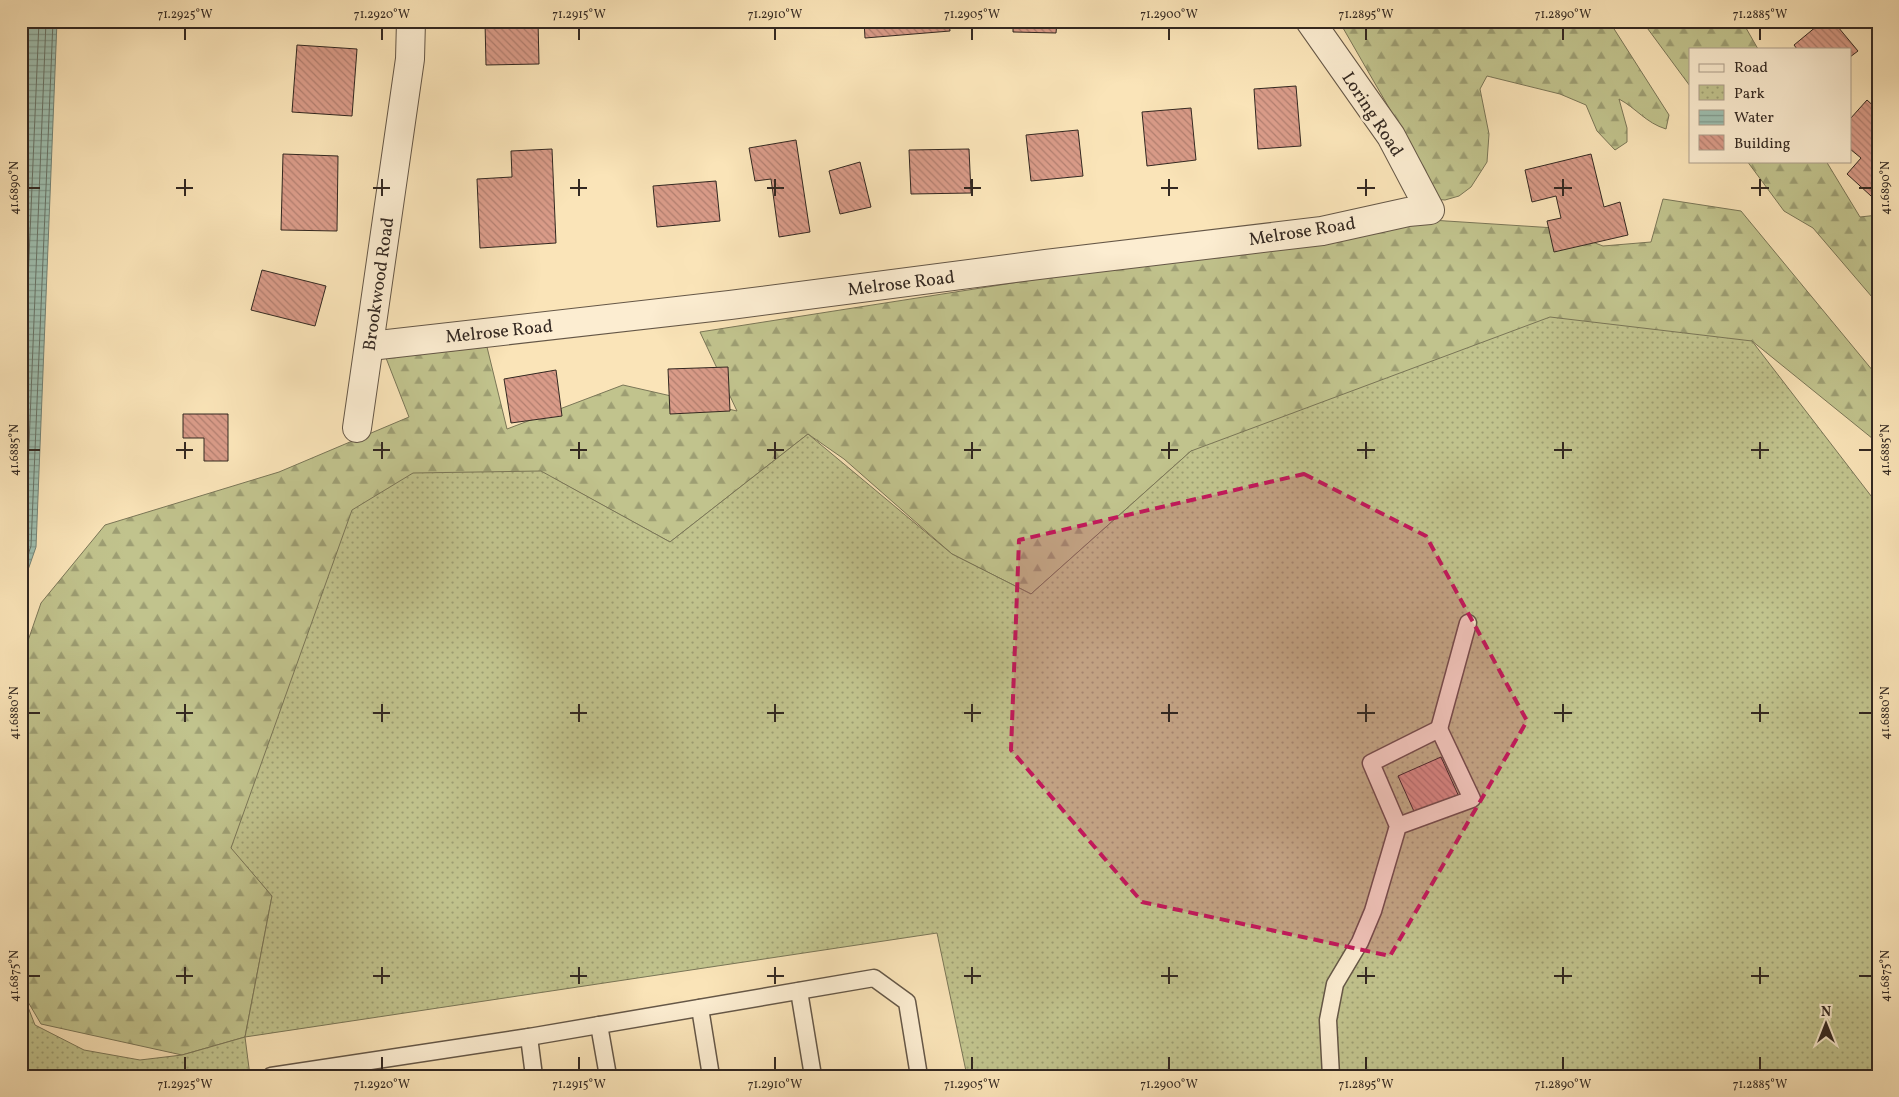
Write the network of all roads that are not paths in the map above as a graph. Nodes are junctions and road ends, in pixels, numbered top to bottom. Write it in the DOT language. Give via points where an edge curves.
graph roads {
  1 [pos="411,21"];
  2 [pos="1310,21"];
  3 [pos="1430,210"];
  4 [pos="370,346"];
  5 [pos="357,428"];
  6 [pos="1468,623"];
  7 [pos="1440,729"];
  8 [pos="1398,826"];
  9 [pos="799,991"];
  10 [pos="700,1008"];
  11 [pos="599,1025"];
  12 [pos="529,1037"];
  13 [pos="271,1076"];
  14 [pos="534,1076"];
  15 [pos="608,1076"];
  16 [pos="711,1076"];
  17 [pos="813,1076"];
  18 [pos="919,1076"];
  19 [pos="1331,1076"];
  1 -- 4 [label="street, Brookwood Road" via="410,60"];
  2 -- 3 [label="street, Loring Road" via="1391,136"];
  3 -- 4 [label="street, Melrose Road" via="1322,231"];
  4 -- 5 [label="street, Brookwood Road"];
  6 -- 7 [label="lane"];
  7 -- 8 [label="lane" via="1371,764"];
  7 -- 8 [label="lane" via="1472,799"];
  8 -- 19 [label="lane" via="1373,911 1336,984 1328,1020"];
  9 -- 10 [label="lane"];
  9 -- 17 [label="lane"];
  9 -- 18 [label="lane" via="874,978 907,1002"];
  10 -- 11 [label="lane"];
  10 -- 16 [label="lane"];
  11 -- 12 [label="lane"];
  11 -- 15 [label="lane"];
  12 -- 13 [label="lane"];
  12 -- 14 [label="lane"];
}
